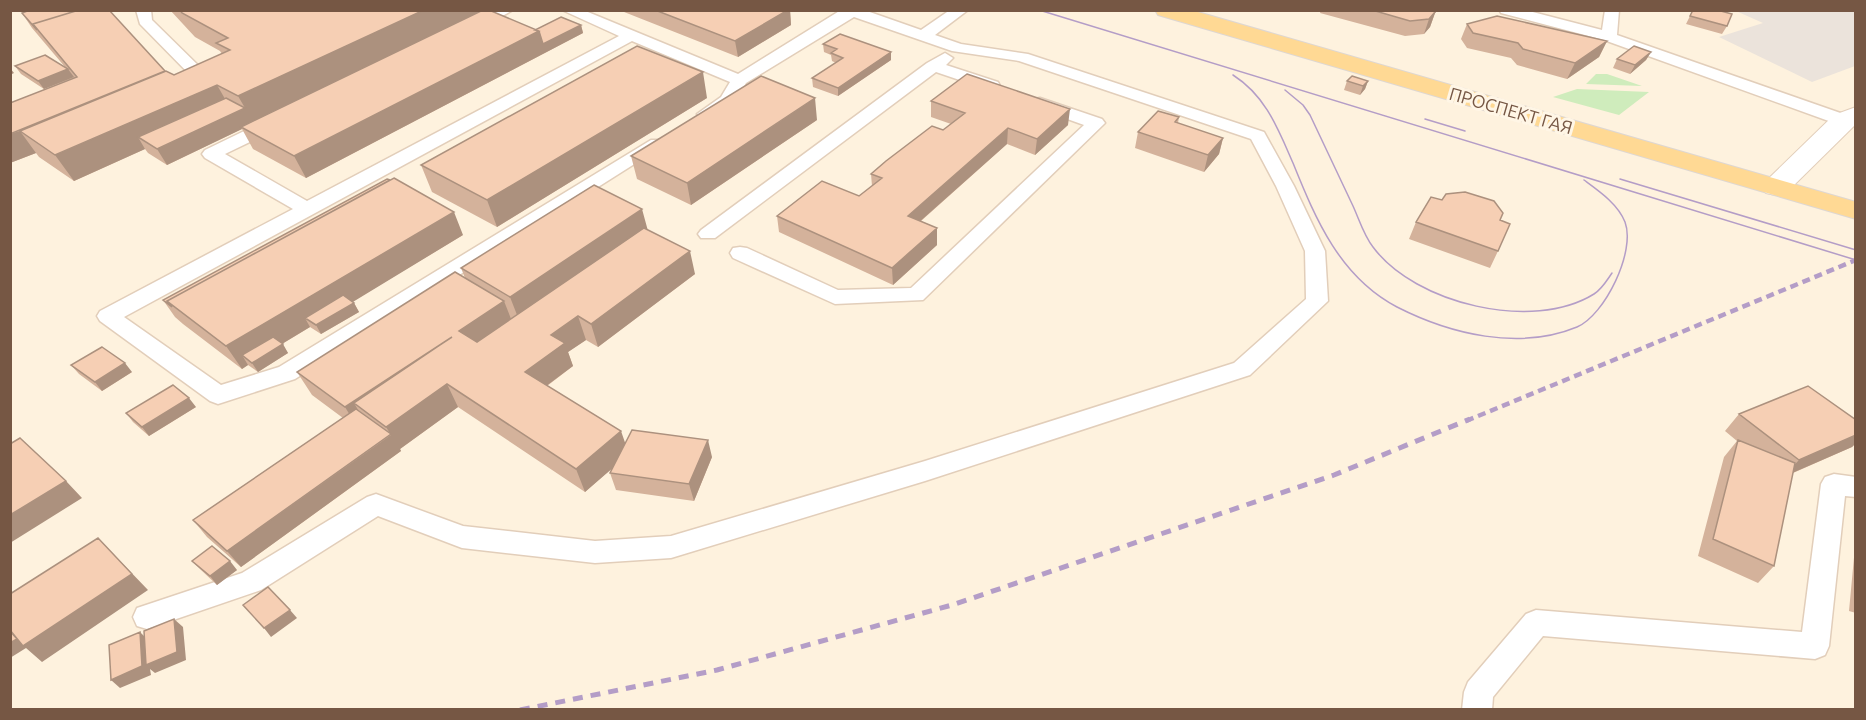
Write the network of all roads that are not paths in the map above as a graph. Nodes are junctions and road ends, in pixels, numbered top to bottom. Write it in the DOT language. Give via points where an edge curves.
graph roads {
  1 [pos="143,10"];
  2 [pos="506,10"];
  3 [pos="569,10"];
  4 [pos="961,10"];
  5 [pos="1166,10"];
  6 [pos="1506,10"];
  7 [pos="1612,10"];
  8 [pos="850,11"];
  9 [pos="632,35"];
  10 [pos="453,36"];
  11 [pos="923,36"];
  12 [pos="1609,37"];
  13 [pos="958,48"];
  14 [pos="933,66"];
  15 [pos="201,77"];
  16 [pos="739,80"];
  17 [pos="1849,117"];
  18 [pos="285,118"];
  19 [pos="1776,187"];
  20 [pos="307,209"];
  21 [pos="1856,211"];
  22 [pos="708,234"];
  23 [pos="740,253"];
  24 [pos="1856,487"];
  25 [pos="147,617"];
  26 [pos="1477,710"];
  1 -- 15 [label="lane" via="145,21"];
  2 -- 10 [label="lane"];
  3 -- 9 [label="lane"];
  4 -- 11 [label="lane"];
  5 -- 19 [label="main road, ПРОСПЕКТ ГАЯ"];
  6 -- 12 [label="lane"];
  7 -- 12 [label="lane"];
  8 -- 11 [label="lane"];
  8 -- 16 [label="lane"];
  9 -- 16 [label="lane"];
  9 -- 20 [label="lane"];
  11 -- 13 [label="lane"];
  12 -- 17 [label="lane"];
  13 -- 14 [label="lane"];
  13 -- 25 [label="lane" via="1022,57 1258,135 1315,251 1317,301 1242,369 925,471 671,547 595,552 462,537 376,504 251,582"];
  14 -- 22 [label="lane"];
  14 -- 23 [label="lane" via="1096,123 916,295 835,297"];
  16 -- 20 [label="lane" via="728,100 287,373 219,395 108,316"];
  17 -- 19 [label="street"];
  18 -- 20 [label="lane" via="211,154"];
  19 -- 21 [label="main road, ПРОСПЕКТ ГАЯ"];
  24 -- 26 [label="lane" via="1834,484 1815,646 1536,624 1479,692"];
}
